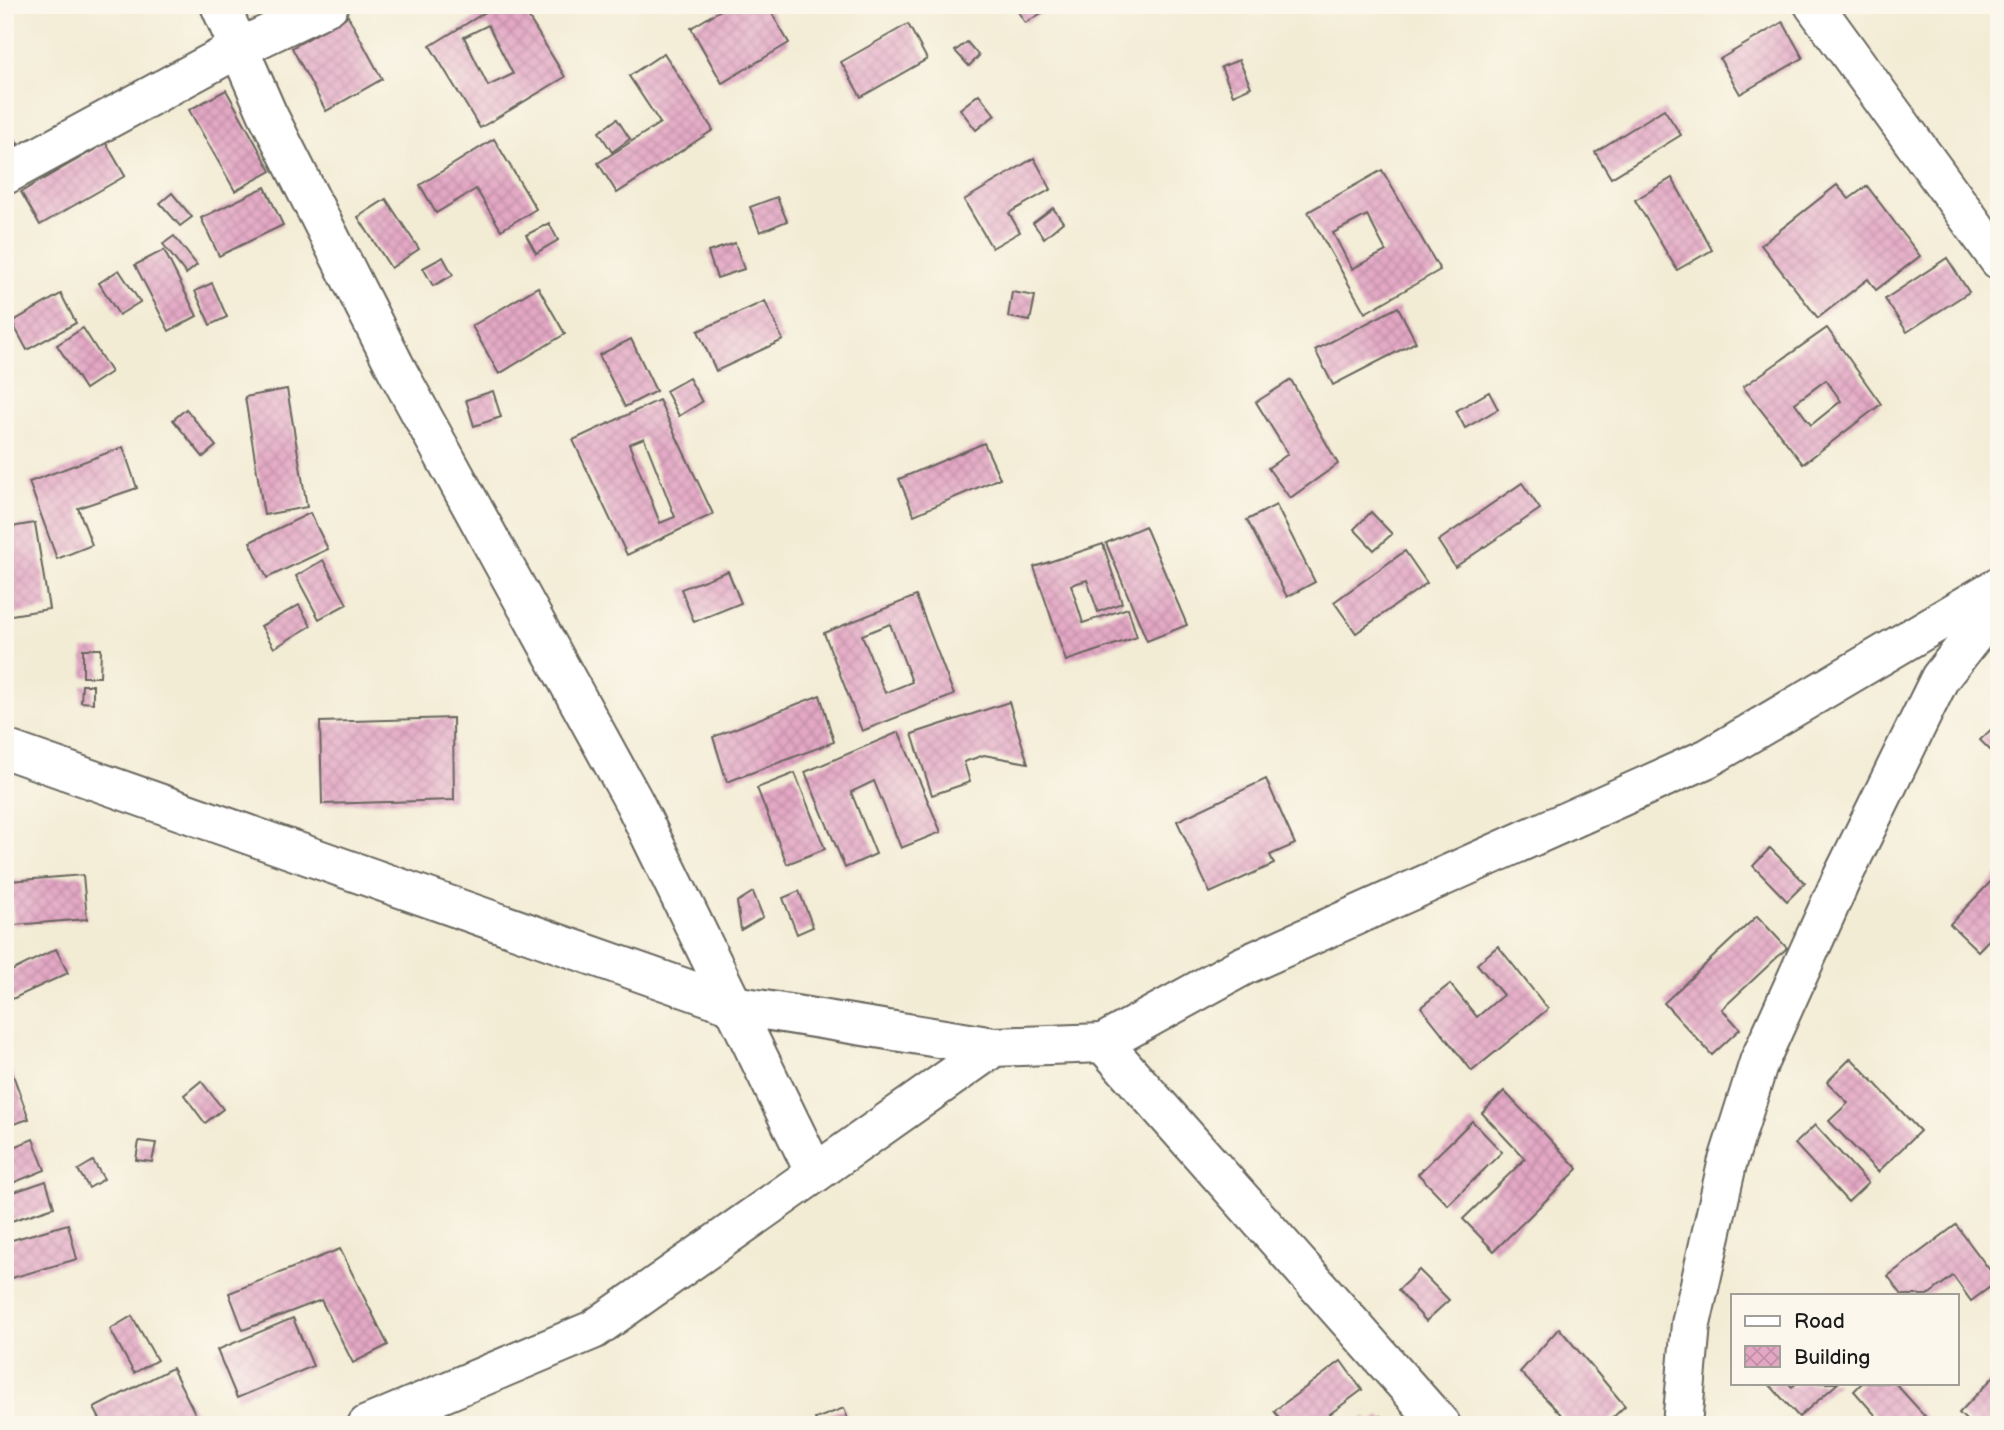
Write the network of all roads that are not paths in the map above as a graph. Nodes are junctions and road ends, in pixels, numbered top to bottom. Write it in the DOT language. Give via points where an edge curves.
graph roads {
  1 [pos="220,5"];
  2 [pos="329,5"];
  3 [pos="1814,5"];
  4 [pos="239,48"];
  5 [pos="5,175"];
  6 [pos="1999,260"];
  7 [pos="1999,586"];
  8 [pos="1999,603"];
  9 [pos="5,749"];
  10 [pos="733,1005"];
  11 [pos="1102,1043"];
  12 [pos="994,1047"];
  13 [pos="815,1173"];
  14 [pos="368,1425"];
  15 [pos="1441,1425"];
  16 [pos="1682,1425"];
  1 -- 4 [label="street"];
  2 -- 4 [label="street"];
  3 -- 6 [label="street"];
  4 -- 5 [label="street"];
  4 -- 10 [label="street" via="398,372 634,802"];
  7 -- 11 [label="street" via="1708,758 1243,966"];
  8 -- 16 [label="street" via="1940,678 1759,1062 1727,1164 1691,1324"];
  9 -- 10 [label="street"];
  10 -- 12 [label="street"];
  10 -- 13 [label="street"];
  11 -- 12 [label="street"];
  11 -- 15 [label="street"];
  12 -- 13 [label="street"];
  13 -- 14 [label="street" via="593,1330"];
}
